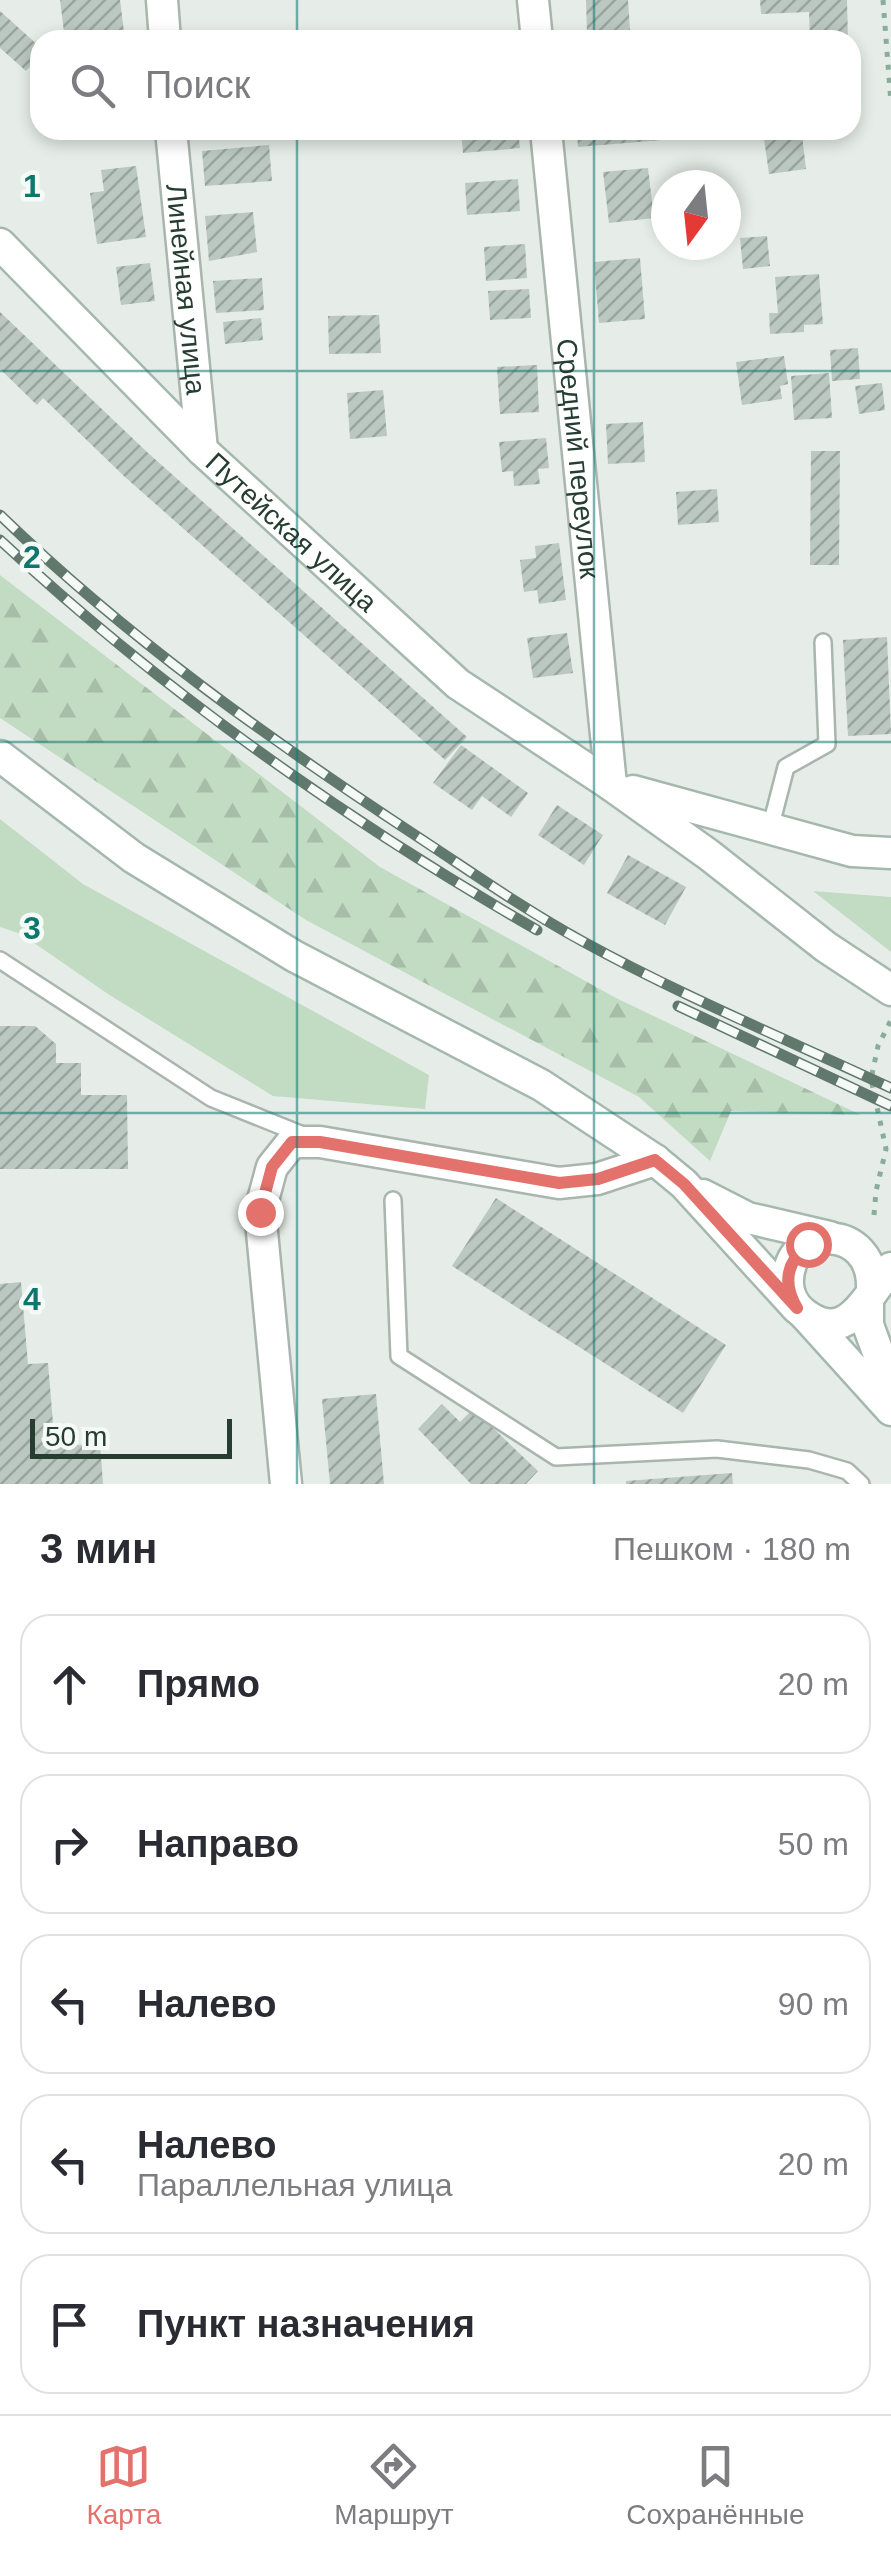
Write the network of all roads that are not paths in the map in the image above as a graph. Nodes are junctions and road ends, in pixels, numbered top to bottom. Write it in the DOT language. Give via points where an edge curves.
graph roads {
  1 [pos="162,0"];
  2 [pos="532,0"];
  3 [pos="164,30"];
  4 [pos="535,30"];
  5 [pos="172,140"];
  6 [pos="547,140"];
  7 [pos="0,244"];
  8 [pos="202,450"];
  9 [pos="824,642"];
  10 [pos="0,756"];
  11 [pos="611,785"];
  12 [pos="770,829"];
  13 [pos="891,853"];
  14 [pos="0,960"];
  15 [pos="891,990"];
  16 [pos="320,1142"];
  17 [pos="655,1160"];
  18 [pos="684,1184"];
  19 [pos="393,1200"];
  20 [pos="838,1239"];
  21 [pos="891,1244"];
  22 [pos="877,1285"];
  23 [pos="801,1312"];
  24 [pos="891,1388"];
  25 [pos="891,1410"];
  26 [pos="286,1484"];
  27 [pos="860,1484"];
  1 -- 3 [label="main road"];
  2 -- 4 [label="main road"];
  5 -- 8 [label="main road, Линейная улица"];
  6 -- 11 [label="main road, Средний переулок"];
  7 -- 8 [label="main road, Путейская улица"];
  8 -- 11 [label="main road, Путейская улица" via="458,684"];
  9 -- 12 [label="lane" via="828,744 786,767"];
  10 -- 17 [label="main road" via="134,858 294,956 541,1085"];
  11 -- 12 [label="main road, Путейская улица"];
  11 -- 15 [label="main road, Путейская улица"];
  12 -- 13 [label="main road, Путейская улица" via="852,852"];
  14 -- 16 [label="lane" via="211,1098"];
  16 -- 17 [label="main road" via="559,1183 598,1179"];
  16 -- 26 [label="main road" via="292,1142 272,1167 260,1212"];
  17 -- 18 [label="main road"];
  18 -- 20 [label="main road" via="748,1218"];
  18 -- 23 [label="main road"];
  19 -- 27 [label="lane" via="399,1356 556,1456 717,1448 809,1460 846,1471"];
  20 -- 21 [label="main road"];
  20 -- 22 [label="main road" via="864,1253"];
  20 -- 23 [label="main road" via="808,1244 792,1262 788,1285"];
  22 -- 23 [label="main road" via="862,1310 841,1322"];
  22 -- 24 [label="main road" via="868,1325"];
  23 -- 25 [label="main road"];
}
